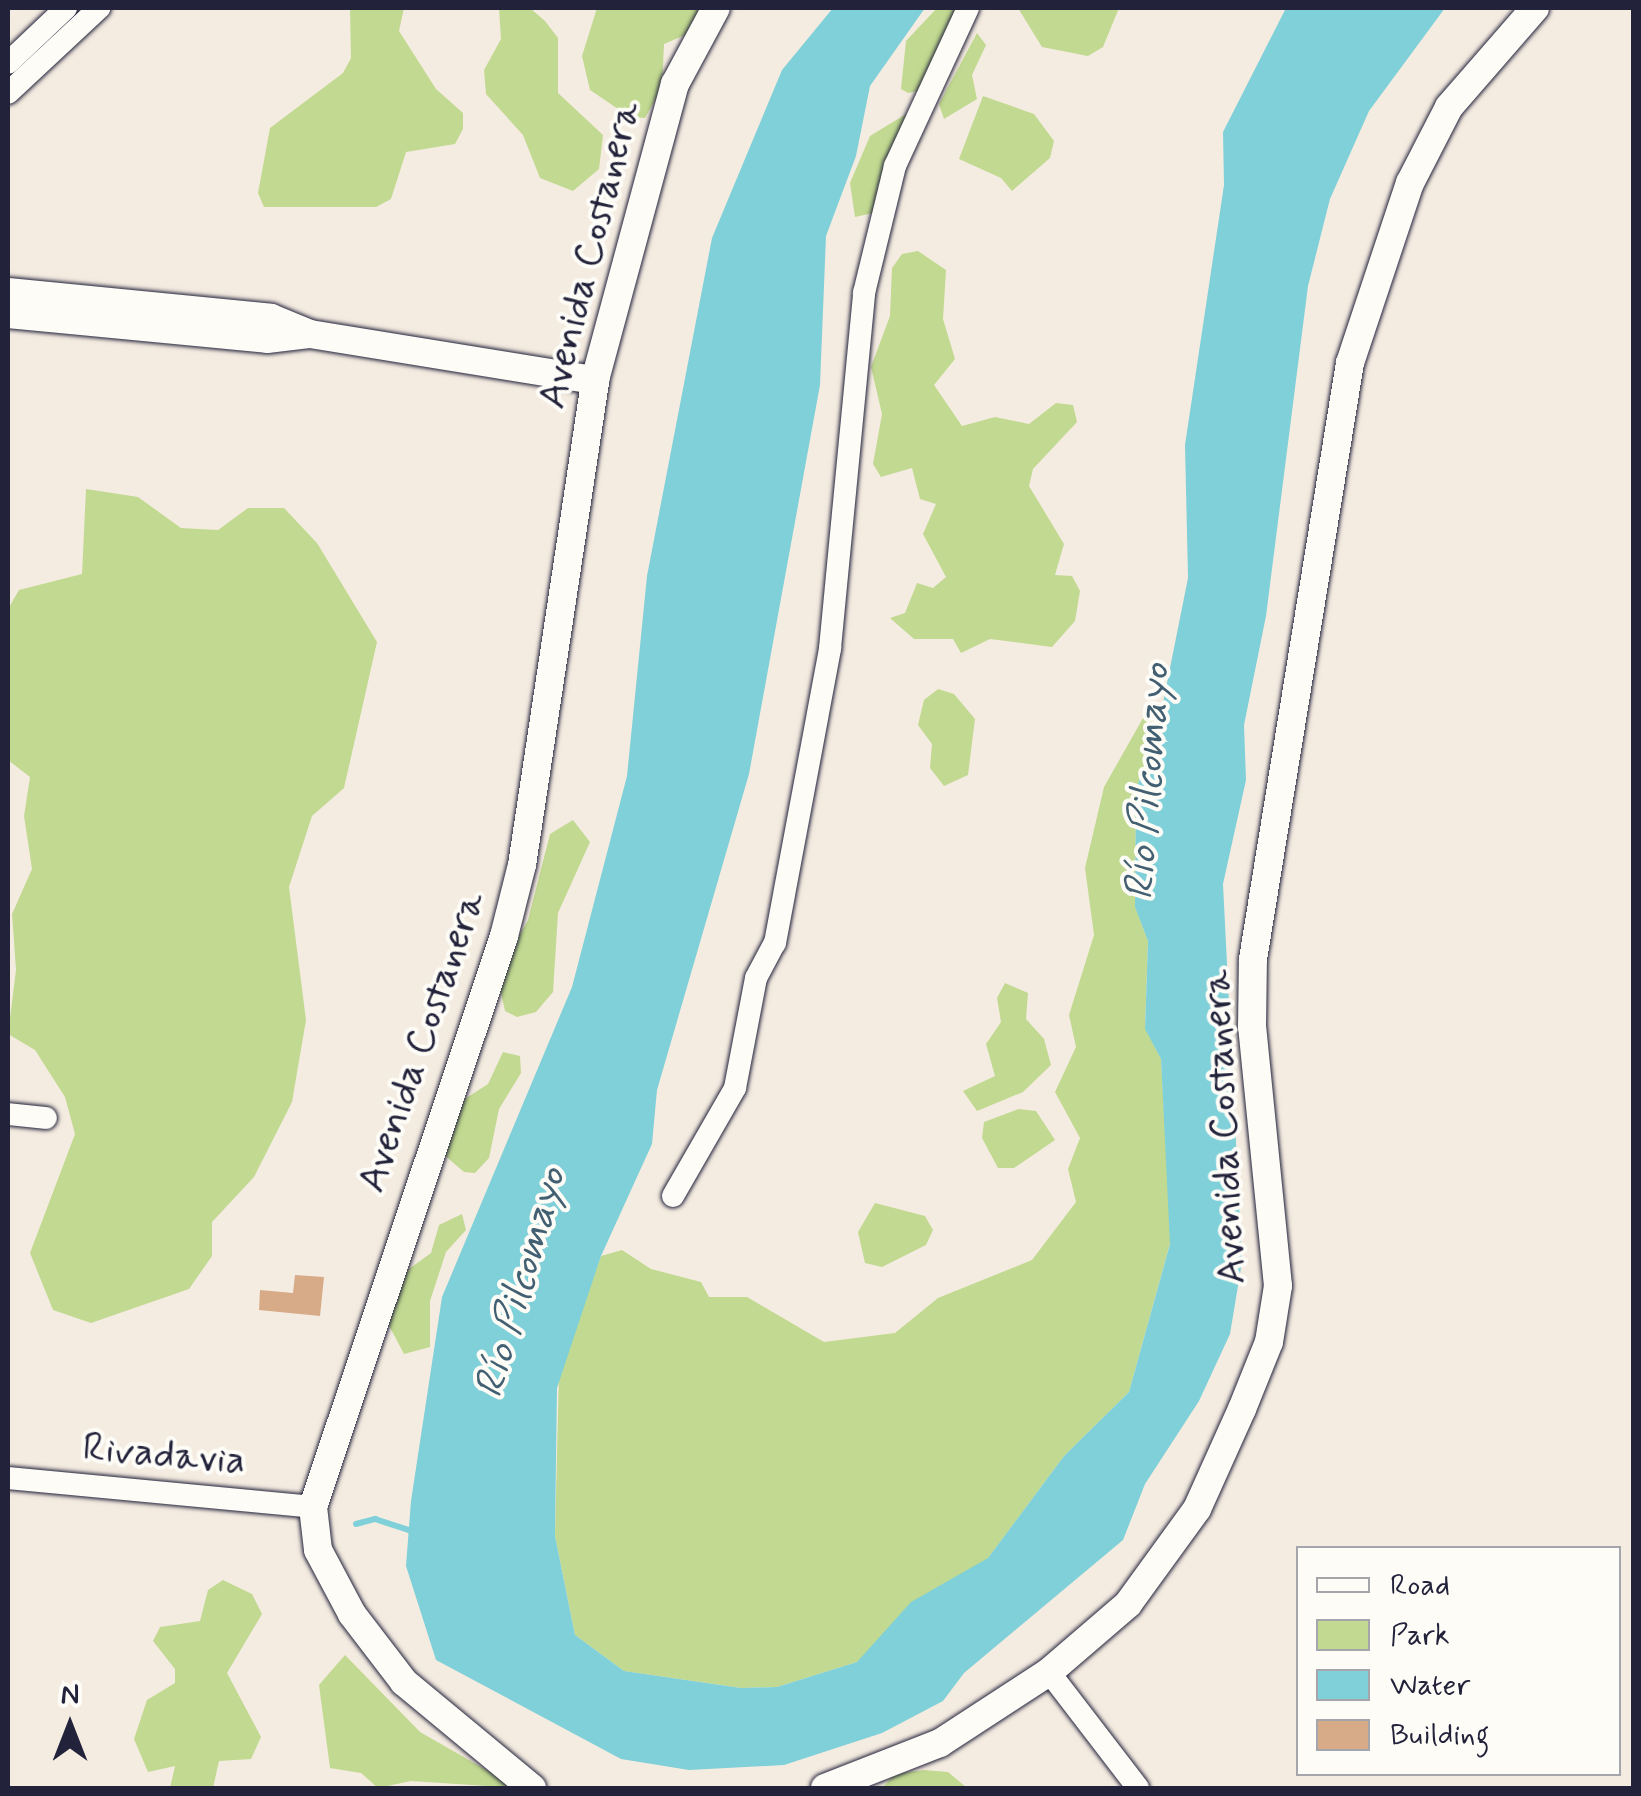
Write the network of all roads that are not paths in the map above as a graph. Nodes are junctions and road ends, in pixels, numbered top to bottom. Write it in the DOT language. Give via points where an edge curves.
graph roads {
  1 [pos="66,8"];
  2 [pos="99,8"];
  3 [pos="716,8"];
  4 [pos="968,8"];
  5 [pos="1535,8"];
  6 [pos="8,63"];
  7 [pos="8,93"];
  8 [pos="8,292"];
  9 [pos="8,314"];
  10 [pos="310,334"];
  11 [pos="595,380"];
  12 [pos="8,1114"];
  13 [pos="46,1118"];
  14 [pos="673,1196"];
  15 [pos="8,1478"];
  16 [pos="312,1507"];
  17 [pos="1048,1672"];
  18 [pos="532,1788"];
  19 [pos="825,1788"];
  20 [pos="1138,1788"];
  1 -- 6 [label="street"];
  2 -- 7 [label="street"];
  3 -- 11 [label="street, Avenida Costanera" via="675,84"];
  4 -- 14 [label="street" via="895,166 864,293 830,648 775,944 756,978 734,1088"];
  5 -- 17 [label="street, Avenida Costanera" via="1449,107 1410,183 1350,363 1253,959 1252,1027 1278,1286 1268,1342 1197,1509 1128,1604"];
  8 -- 10 [label="street" via="270,318"];
  9 -- 10 [label="street" via="266,339"];
  10 -- 11 [label="street"];
  11 -- 16 [label="street, Avenida Costanera" via="522,865"];
  12 -- 13 [label="street"];
  15 -- 16 [label="street, Rivadavia"];
  16 -- 18 [label="street, Avenida Costanera" via="318,1550 352,1614 404,1682"];
  17 -- 19 [label="street, Avenida Costanera" via="940,1743"];
  17 -- 20 [label="street"];
}
